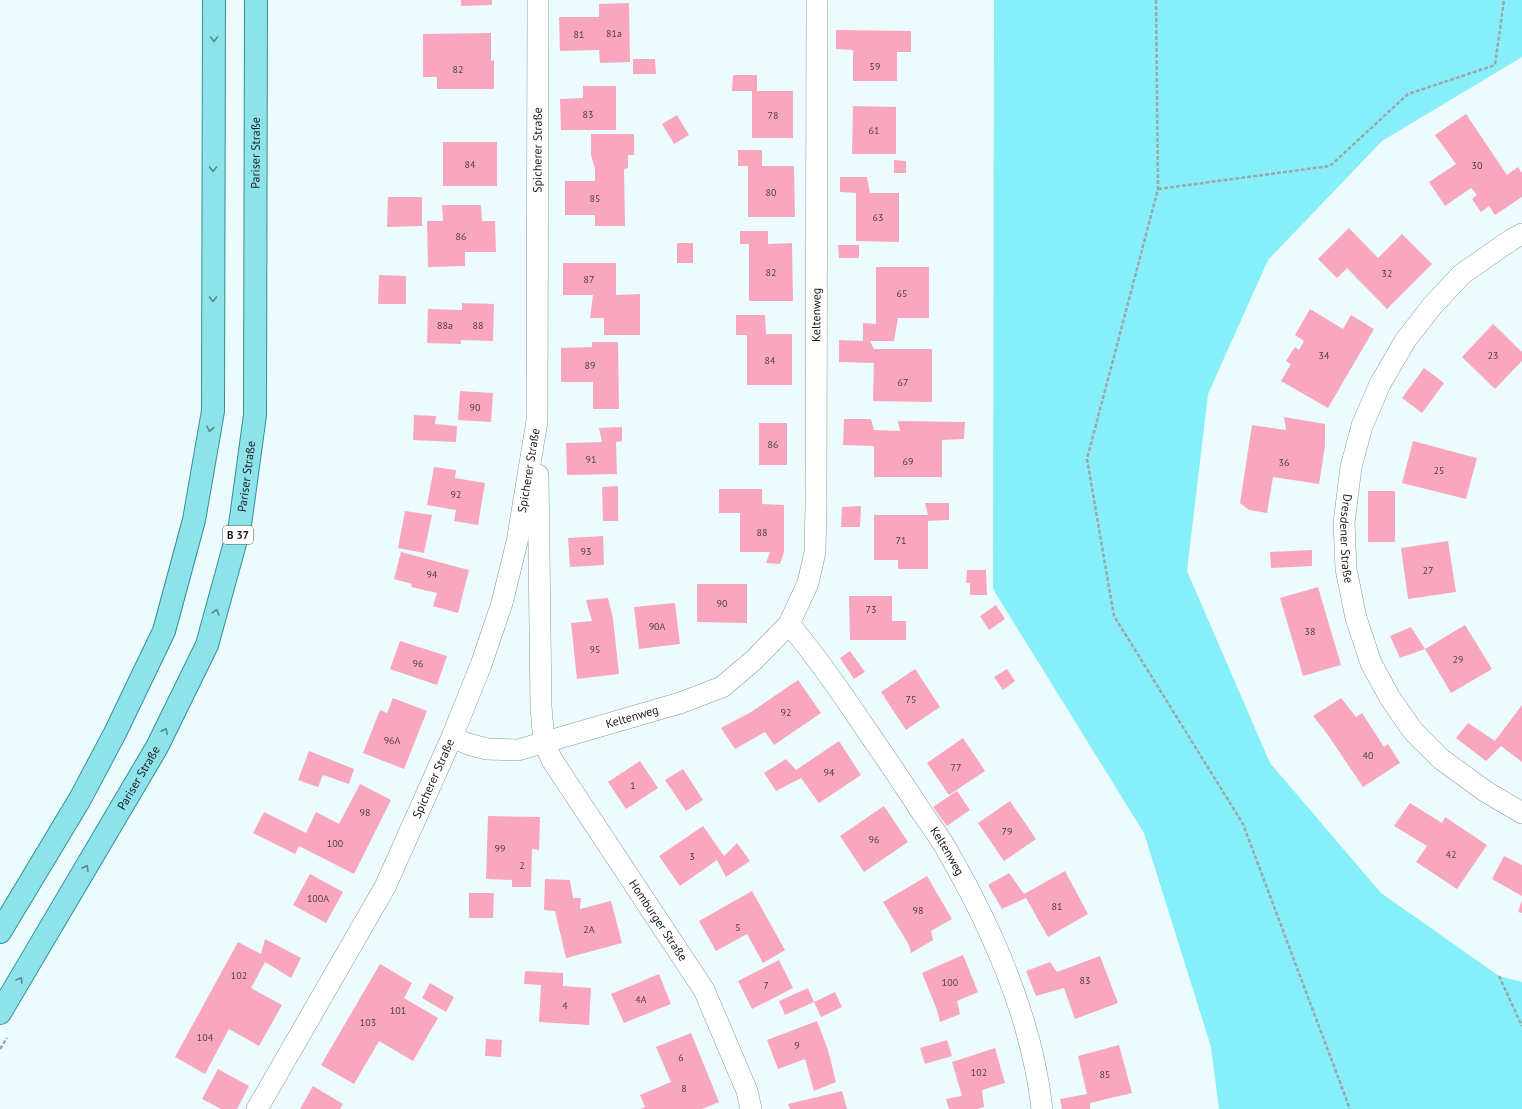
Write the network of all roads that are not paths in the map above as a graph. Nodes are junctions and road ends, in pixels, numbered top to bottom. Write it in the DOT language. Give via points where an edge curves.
graph roads {
  1 [pos="214,0"];
  2 [pos="256,0"];
  3 [pos="538,0"];
  4 [pos="817,0"];
  5 [pos="1522,234"];
  6 [pos="537,420"];
  7 [pos="789,624"];
  8 [pos="452,737"];
  9 [pos="544,742"];
  10 [pos="1522,813"];
  11 [pos="0,932"];
  12 [pos="0,1013"];
  13 [pos="257,1109"];
  14 [pos="751,1109"];
  15 [pos="1042,1109"];
  1 -- 11 [label="main road, one-way" via="213,411 194,520 164,631 84,792"];
  12 -- 2 [label="main road, Pariser Straße / B 37, one-way" via="157,747 207,646 240,526 255,416"];
  3 -- 6 [label="street, Spicherer Straße"];
  4 -- 7 [label="street, Keltenweg" via="815,552 808,583"];
  5 -- 10 [label="street, Dresdener Straße" via="1462,274 1432,306 1405,341 1380,384 1362,426 1351,467 1344,523 1346,569 1356,618 1372,663 1390,698 1413,731 1441,759 1485,791"];
  6 -- 8 [label="street, Spicherer Straße" via="517,542 502,603 481,666"];
  6 -- 9 [label="street, Spicherer Straße" via="541,699"];
  7 -- 9 [label="street, Keltenweg" via="754,660 722,686 680,704"];
  7 -- 15 [label="street, Keltenweg" via="810,649 892,766 948,851 977,906 1005,968 1027,1029"];
  8 -- 9 [label="street, Keltenweg" via="468,744 510,750"];
  8 -- 13 [label="street, Spicherer Straße" via="385,887"];
  9 -- 14 [label="street, Homburger Straße" via="552,760 704,990 747,1091"];
}
